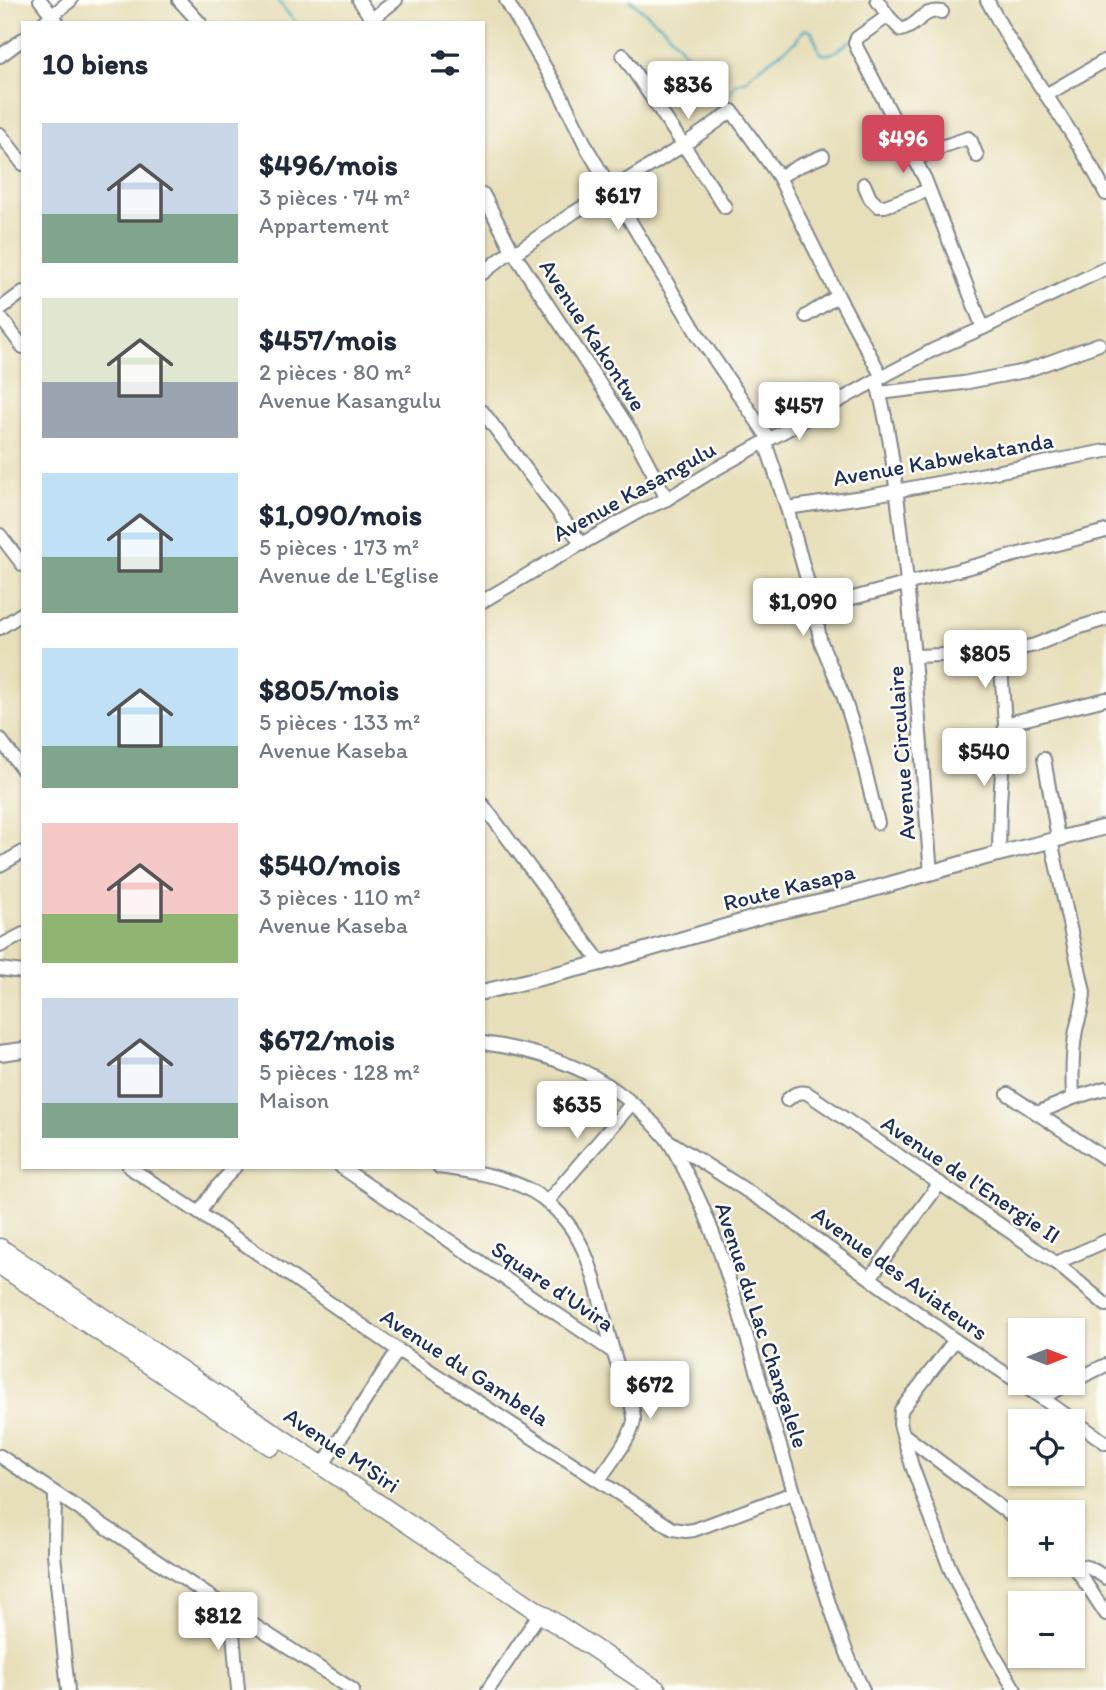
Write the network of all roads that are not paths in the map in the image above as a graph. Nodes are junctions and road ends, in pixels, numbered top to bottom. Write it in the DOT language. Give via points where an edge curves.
graph roads {
  1 [pos="40,0"];
  2 [pos="71,0"];
  3 [pos="178,0"];
  4 [pos="359,0"];
  5 [pos="396,0"];
  6 [pos="506,0"];
  7 [pos="877,0"];
  8 [pos="987,0"];
  9 [pos="942,12"];
  10 [pos="888,16"];
  11 [pos="51,20"];
  12 [pos="198,21"];
  13 [pos="370,21"];
  14 [pos="372,21"];
  15 [pos="21,40"];
  16 [pos="623,55"];
  17 [pos="0,56"];
  18 [pos="1106,60"];
  19 [pos="1046,96"];
  20 [pos="0,134"];
  21 [pos="684,145"];
  22 [pos="823,156"];
  23 [pos="977,156"];
  24 [pos="914,160"];
  25 [pos="21,161"];
  26 [pos="779,177"];
  27 [pos="864,184"];
  28 [pos="612,190"];
  29 [pos="929,190"];
  30 [pos="1106,194"];
  31 [pos="485,198"];
  32 [pos="725,206"];
  33 [pos="514,252"];
  34 [pos="1106,268"];
  35 [pos="485,272"];
  36 [pos="21,293"];
  37 [pos="838,296"];
  38 [pos="0,309"];
  39 [pos="806,316"];
  40 [pos="0,317"];
  41 [pos="983,328"];
  42 [pos="21,344"];
  43 [pos="1099,344"];
  44 [pos="879,384"];
  45 [pos="485,415"];
  46 [pos="767,440"];
  47 [pos="1106,451"];
  48 [pos="896,490"];
  49 [pos="667,499"];
  50 [pos="787,508"];
  51 [pos="1106,531"];
  52 [pos="0,534"];
  53 [pos="582,544"];
  54 [pos="21,562"];
  55 [pos="908,583"];
  56 [pos="485,597"];
  57 [pos="815,608"];
  58 [pos="21,614"];
  59 [pos="1106,620"];
  60 [pos="0,628"];
  61 [pos="1000,653"];
  62 [pos="914,656"];
  63 [pos="1106,699"];
  64 [pos="1005,724"];
  65 [pos="0,739"];
  66 [pos="1044,760"];
  67 [pos="21,767"];
  68 [pos="485,808"];
  69 [pos="878,823"];
  70 [pos="1106,827"];
  71 [pos="1055,839"];
  72 [pos="21,853"];
  73 [pos="999,854"];
  74 [pos="0,865"];
  75 [pos="931,873"];
  76 [pos="21,935"];
  77 [pos="0,946"];
  78 [pos="601,963"];
  79 [pos="0,969"];
  80 [pos="21,972"];
  81 [pos="485,992"];
  82 [pos="485,1043"];
  83 [pos="21,1050"];
  84 [pos="0,1053"];
  85 [pos="1106,1088"];
  86 [pos="1008,1094"];
  87 [pos="1073,1098"];
  88 [pos="787,1100"];
  89 [pos="632,1102"];
  90 [pos="1037,1113"];
  91 [pos="668,1140"];
  92 [pos="1106,1159"];
  93 [pos="132,1169"];
  94 [pos="233,1169"];
  95 [pos="344,1169"];
  96 [pos="363,1169"];
  97 [pos="452,1169"];
  98 [pos="940,1183"];
  99 [pos="364,1184"];
  100 [pos="547,1202"];
  101 [pos="199,1213"];
  102 [pos="1106,1241"];
  103 [pos="0,1248"];
  104 [pos="1056,1263"];
  105 [pos="0,1265"];
  106 [pos="870,1278"];
  107 [pos="1106,1305"];
  108 [pos="955,1340"];
  109 [pos="398,1350"];
  110 [pos="613,1352"];
  111 [pos="1106,1365"];
  112 [pos="1085,1376"];
  113 [pos="1048,1395"];
  114 [pos="1042,1398"];
  115 [pos="903,1434"];
  116 [pos="1106,1443"];
  117 [pos="0,1457"];
  118 [pos="322,1466"];
  119 [pos="599,1480"];
  120 [pos="793,1493"];
  121 [pos="55,1494"];
  122 [pos="1008,1512"];
  123 [pos="1085,1566"];
  124 [pos="1081,1577"];
  125 [pos="1106,1578"];
  126 [pos="231,1611"];
  127 [pos="1106,1614"];
  128 [pos="537,1617"];
  129 [pos="68,1690"];
  130 [pos="238,1690"];
  131 [pos="353,1690"];
  132 [pos="488,1690"];
  133 [pos="636,1690"];
  134 [pos="657,1690"];
  135 [pos="863,1690"];
  136 [pos="1015,1690"];
  1 -- 11 [label="street"];
  2 -- 11 [label="street"];
  3 -- 12 [label="street"];
  4 -- 13 [label="street"];
  5 -- 14 [label="street"];
  6 -- 28 [label="street"];
  7 -- 10 [label="street"];
  8 -- 19 [label="street"];
  9 -- 10 [label="street" via="927,13 904,30"];
  10 -- 24 [label="street" via="855,43"];
  15 -- 17 [label="street"];
  16 -- 21 [label="street"];
  18 -- 19 [label="street"];
  19 -- 30 [label="street"];
  20 -- 25 [label="street"];
  21 -- 26 [label="street, Avenue Circulaire" via="732,111"];
  21 -- 28 [label="street"];
  21 -- 32 [label="street"];
  22 -- 26 [label="street"];
  23 -- 24 [label="street" via="968,138"];
  24 -- 29 [label="street"];
  26 -- 37 [label="street, Avenue Circulaire"];
  27 -- 29 [label="street" via="878,206"];
  28 -- 33 [label="street"];
  28 -- 46 [label="street"];
  29 -- 41 [label="street"];
  31 -- 33 [label="street, Avenue Kakontwe"];
  33 -- 35 [label="street"];
  33 -- 49 [label="street, Avenue Kakontwe" via="632,433"];
  34 -- 41 [label="street, Avenue Kasangulu"];
  36 -- 38 [label="street"];
  37 -- 39 [label="street"];
  37 -- 44 [label="street, Avenue Circulaire"];
  40 -- 42 [label="street"];
  41 -- 44 [label="street, Avenue Kasangulu" via="933,350"];
  43 -- 44 [label="street" via="1025,372 963,383"];
  44 -- 46 [label="street, Avenue Kasangulu"];
  44 -- 48 [label="street, Avenue Circulaire"];
  45 -- 53 [label="street"];
  46 -- 49 [label="street, Avenue Kasangulu"];
  46 -- 50 [label="street"];
  47 -- 48 [label="street, Avenue Kabwekatanda"];
  48 -- 50 [label="street, Avenue Kabwekatanda"];
  48 -- 55 [label="street, Avenue Circulaire"];
  49 -- 53 [label="street, Avenue Kasangulu"];
  50 -- 57 [label="street"];
  51 -- 55 [label="street"];
  52 -- 54 [label="street"];
  53 -- 56 [label="street, Avenue Kasangulu"];
  55 -- 57 [label="street"];
  55 -- 62 [label="street, Avenue Circulaire"];
  57 -- 69 [label="street" via="820,640 858,738"];
  58 -- 60 [label="street"];
  59 -- 61 [label="street"];
  61 -- 62 [label="street"];
  61 -- 64 [label="street"];
  62 -- 75 [label="street, Avenue Circulaire"];
  63 -- 64 [label="street"];
  64 -- 73 [label="street"];
  65 -- 67 [label="street"];
  66 -- 71 [label="street"];
  68 -- 78 [label="street"];
  70 -- 71 [label="main road, Route Kasapa"];
  71 -- 73 [label="main road, Route Kasapa"];
  71 -- 87 [label="street" via="1084,992 1075,1038"];
  72 -- 74 [label="street"];
  73 -- 75 [label="main road, Route Kasapa"];
  75 -- 78 [label="main road, Route Kasapa"];
  76 -- 77 [label="street"];
  78 -- 81 [label="main road, Route Kasapa"];
  79 -- 80 [label="street"];
  82 -- 89 [label="street, Avenue du Lac Changalele" via="567,1063"];
  83 -- 84 [label="main road"];
  85 -- 87 [label="street"];
  86 -- 90 [label="street"];
  87 -- 90 [label="street"];
  88 -- 98 [label="street, Avenue de l'Energie II" via="807,1093"];
  89 -- 91 [label="street, Avenue du Lac Changalele"];
  89 -- 100 [label="street"];
  90 -- 92 [label="street"];
  91 -- 106 [label="street, Avenue des Aviateurs"];
  91 -- 120 [label="street, Avenue du Lac Changalele" via="710,1226"];
  93 -- 101 [label="street, Avenue du Gambela"];
  94 -- 101 [label="street"];
  95 -- 99 [label="street, Square d'Uvira"];
  96 -- 99 [label="street"];
  97 -- 100 [label="street, Square d'Uvira" via="509,1181"];
  98 -- 104 [label="street, Avenue de l'Energie II"];
  98 -- 106 [label="street"];
  99 -- 110 [label="street, Square d'Uvira"];
  100 -- 110 [label="street, Square d'Uvira" via="572,1230 591,1265"];
  101 -- 109 [label="street, Avenue du Gambela"];
  102 -- 104 [label="street"];
  103 -- 118 [label="highway, Avenue M'Siri"];
  104 -- 107 [label="street, Avenue de l'Energie II"];
  105 -- 128 [label="highway, Avenue M'Siri"];
  106 -- 108 [label="street, Avenue des Aviateurs"];
  108 -- 114 [label="street, Avenue des Aviateurs"];
  108 -- 115 [label="street" via="901,1410"];
  109 -- 118 [label="street"];
  109 -- 119 [label="street, Avenue du Gambela"];
  110 -- 119 [label="street" via="634,1422"];
  111 -- 112 [label="street"];
  113 -- 114 [label="street"];
  114 -- 116 [label="street, Avenue des Aviateurs"];
  115 -- 122 [label="street"];
  115 -- 136 [label="street" via="949,1566"];
  117 -- 121 [label="street"];
  118 -- 128 [label="highway, Avenue M'Siri"];
  119 -- 120 [label="street, Avenue du Gambela" via="673,1529 686,1531"];
  120 -- 135 [label="street, Avenue du Lac Changalele" via="823,1589"];
  121 -- 126 [label="street"];
  121 -- 129 [label="street" via="54,1554"];
  123 -- 125 [label="street"];
  124 -- 127 [label="street"];
  126 -- 130 [label="street"];
  126 -- 131 [label="street"];
  128 -- 132 [label="street"];
  128 -- 133 [label="highway, Avenue M'Siri"];
  128 -- 134 [label="highway, Avenue M'Siri"];
}
